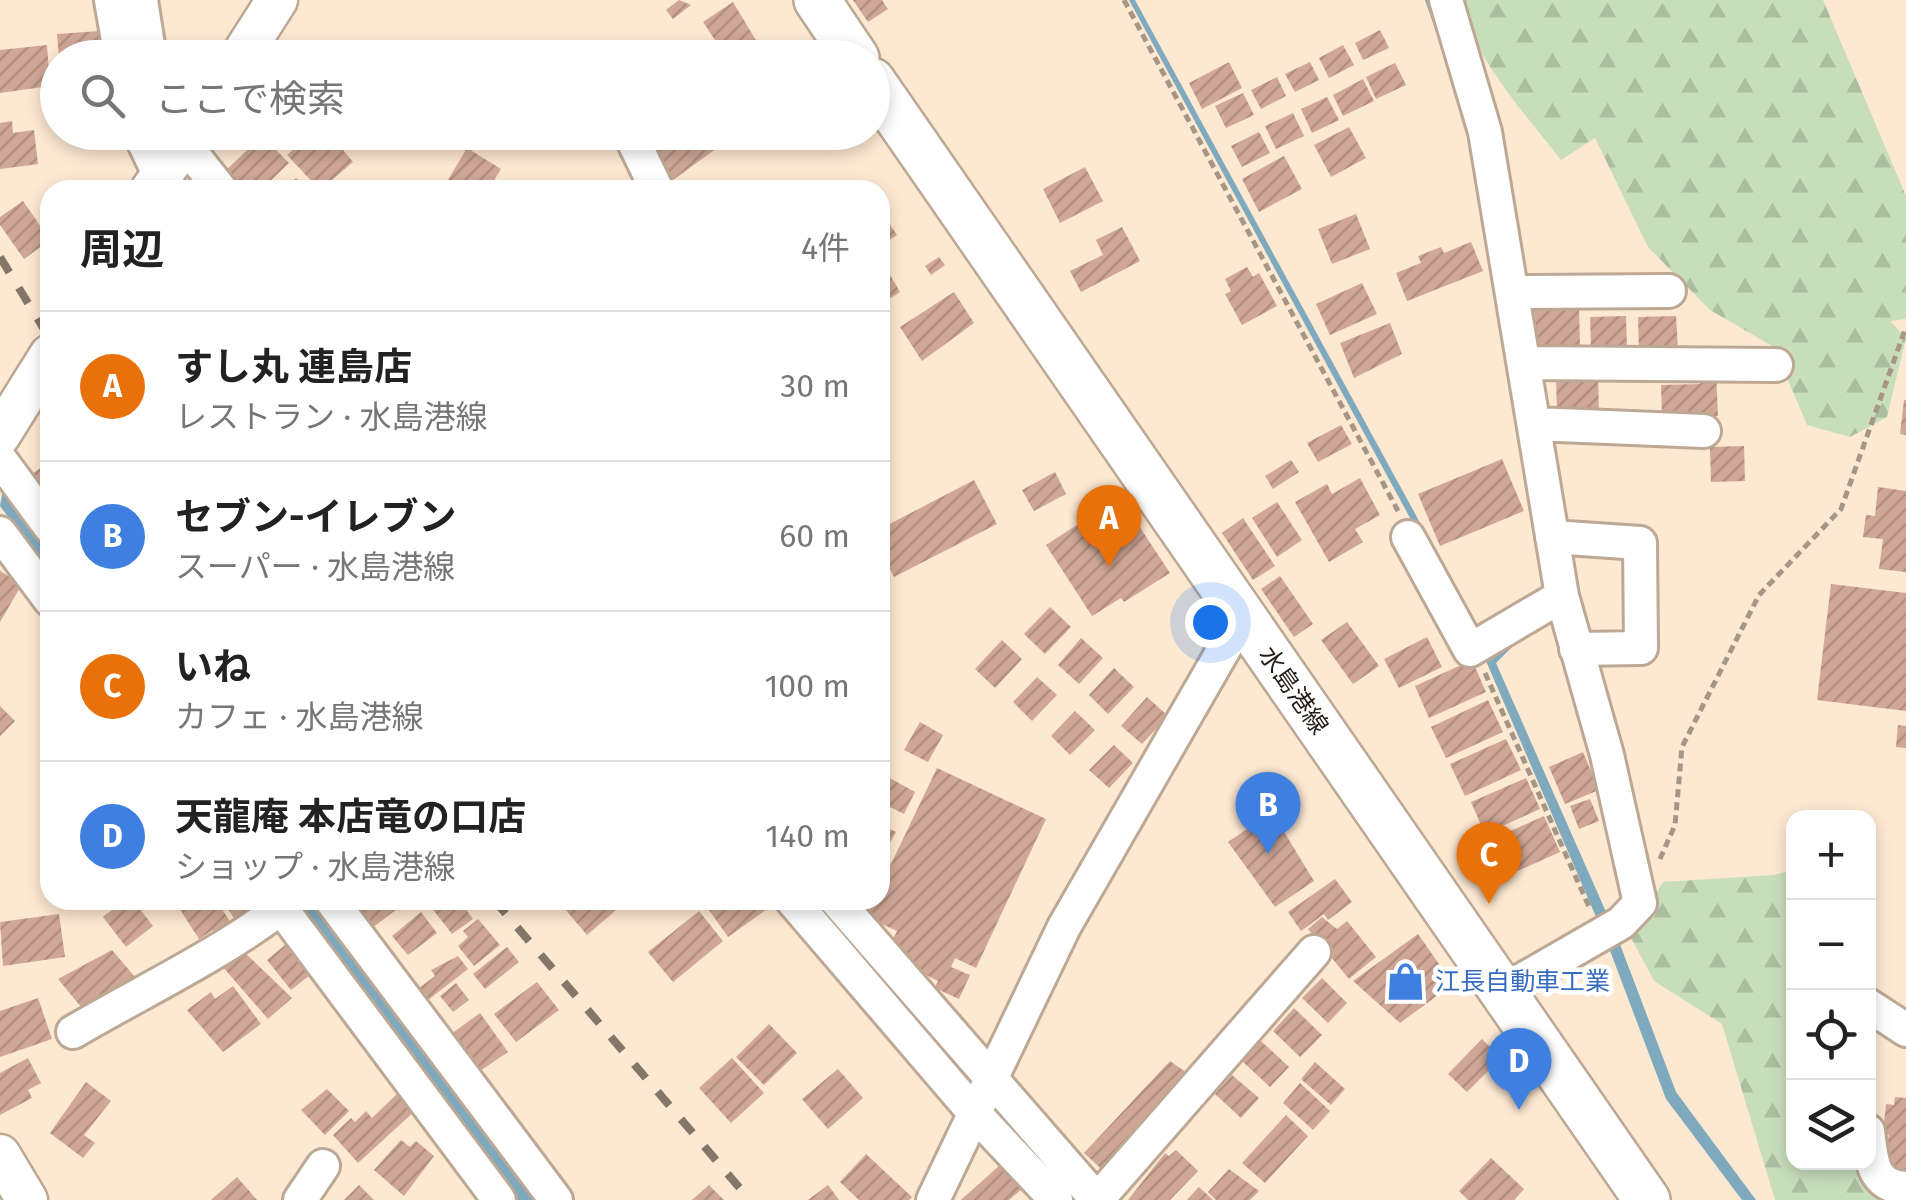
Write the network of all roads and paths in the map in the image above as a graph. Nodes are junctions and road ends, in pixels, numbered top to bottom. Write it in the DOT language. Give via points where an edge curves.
graph roads {
  1 [pos="111,0"];
  2 [pos="141,0"];
  3 [pos="277,0"];
  4 [pos="816,0"];
  5 [pos="1124,0"];
  6 [pos="1446,0"];
  7 [pos="117,40"];
  8 [pos="147,40"];
  9 [pos="251,40"];
  10 [pos="844,40"];
  11 [pos="890,107"];
  12 [pos="637,150"];
  13 [pos="172,161"];
  14 [pos="204,180"];
  15 [pos="652,180"];
  16 [pos="1669,290"];
  17 [pos="1514,292"];
  18 [pos="1906,328"];
  19 [pos="1525,363"];
  20 [pos="1776,365"];
  21 [pos="40,372"];
  22 [pos="1534,424"];
  23 [pos="1704,430"];
  24 [pos="0,434"];
  25 [pos="0,460"];
  26 [pos="40,514"];
  27 [pos="0,533"];
  28 [pos="1408,536"];
  29 [pos="1552,538"];
  30 [pos="40,587"];
  31 [pos="1548,603"];
  32 [pos="1240,610"];
  33 [pos="1480,647"];
  34 [pos="1576,649"];
  35 [pos="1640,903"];
  36 [pos="271,910"];
  37 [pos="284,910"];
  38 [pos="337,910"];
  39 [pos="801,910"];
  40 [pos="845,910"];
  41 [pos="1607,931"];
  42 [pos="1314,952"];
  43 [pos="1503,991"];
  44 [pos="1876,1010"];
  45 [pos="1906,1030"];
  46 [pos="73,1032"];
  47 [pos="414,1048"];
  48 [pos="990,1079"];
  49 [pos="976,1115"];
  50 [pos="0,1155"];
  51 [pos="324,1166"];
  52 [pos="1874,1170"];
  53 [pos="1906,1188"];
  54 [pos="27,1200"];
  55 [pos="300,1200"];
  56 [pos="500,1200"];
  57 [pos="556,1200"];
  58 [pos="932,1200"];
  59 [pos="1056,1200"];
  60 [pos="1097,1200"];
  61 [pos="1648,1200"];
  1 -- 7 [label="street"];
  2 -- 8 [label="street"];
  3 -- 9 [label="street"];
  4 -- 10 [label="main road"];
  5 -- 28 [label="path"];
  6 -- 17 [label="street" via="1474,83"];
  11 -- 32 [label="main road, 水島港線"];
  12 -- 15 [label="street"];
  13 -- 14 [label="street"];
  16 -- 17 [label="street"];
  17 -- 19 [label="street"];
  18 -- 35 [label="path" via="1841,509 1759,595 1682,746 1675,825"];
  19 -- 20 [label="street"];
  19 -- 22 [label="street"];
  21 -- 24 [label="street"];
  22 -- 23 [label="street"];
  22 -- 29 [label="street"];
  25 -- 26 [label="street"];
  27 -- 30 [label="street"];
  28 -- 33 [label="street" via="1470,650"];
  29 -- 31 [label="street"];
  29 -- 34 [label="street" via="1640,542 1641,648"];
  31 -- 33 [label="street"];
  31 -- 34 [label="street"];
  32 -- 43 [label="main road, 水島港線"];
  32 -- 48 [label="street" via="1228,642 1064,927"];
  33 -- 41 [label="path"];
  34 -- 35 [label="street"];
  35 -- 41 [label="street"];
  36 -- 46 [label="street" via="230,947"];
  37 -- 47 [label="street"];
  38 -- 47 [label="street"];
  39 -- 49 [label="street"];
  40 -- 48 [label="street"];
  41 -- 43 [label="street"];
  42 -- 60 [label="street"];
  43 -- 61 [label="main road, 水島港線"];
  44 -- 45 [label="street"];
  47 -- 56 [label="street"];
  47 -- 57 [label="street"];
  48 -- 49 [label="street"];
  48 -- 60 [label="street"];
  49 -- 58 [label="street"];
  49 -- 59 [label="street"];
  50 -- 54 [label="street"];
  51 -- 55 [label="street"];
  52 -- 53 [label="street" via="1888,1185"];
}
